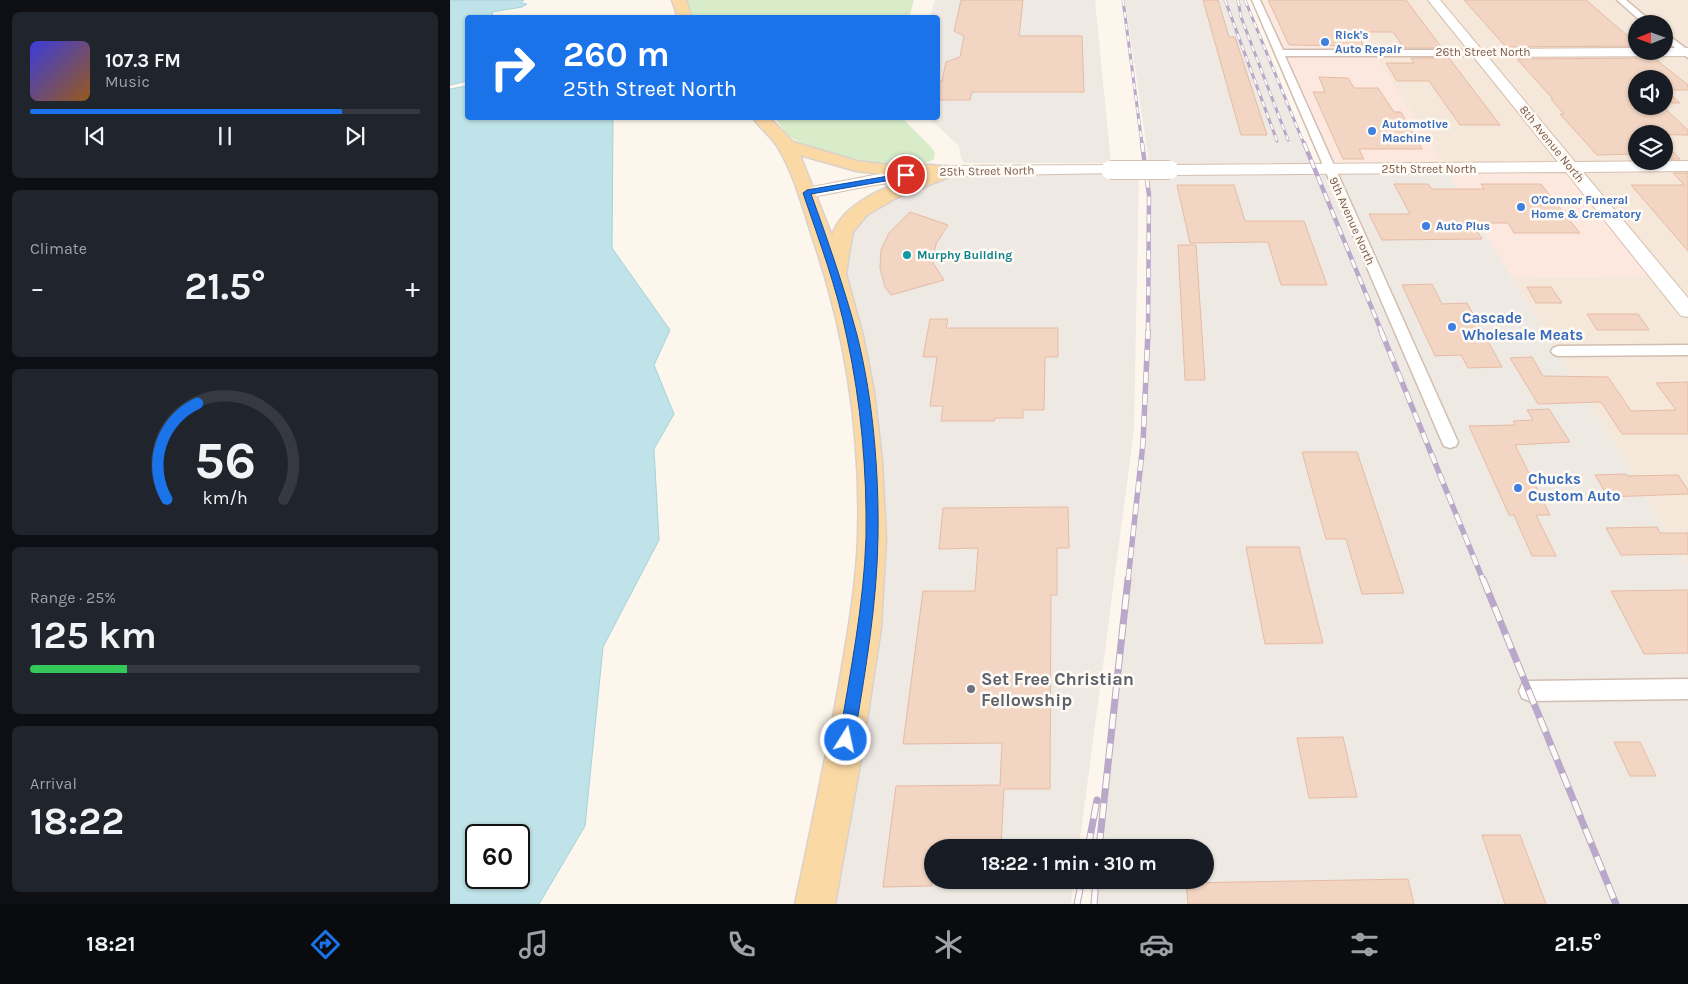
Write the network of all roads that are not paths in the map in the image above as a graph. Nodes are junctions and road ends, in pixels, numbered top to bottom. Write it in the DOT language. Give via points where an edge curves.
graph roads {
  1 [pos="679,0"];
  2 [pos="1256,0"];
  3 [pos="1434,0"];
  4 [pos="1621,0"];
  5 [pos="684,15"];
  6 [pos="1639,15"];
  7 [pos="1673,42"];
  8 [pos="1278,53"];
  9 [pos="1477,53"];
  10 [pos="1687,53"];
  11 [pos="763,120"];
  12 [pos="787,146"];
  13 [pos="1688,166"];
  14 [pos="1571,168"];
  15 [pos="1329,170"];
  16 [pos="948,171"];
  17 [pos="807,193"];
  18 [pos="835,274"];
  19 [pos="1688,311"];
  20 [pos="1688,350"];
  21 [pos="1558,351"];
  22 [pos="1450,442"];
  23 [pos="1688,689"];
  24 [pos="1528,691"];
  25 [pos="815,904"];
  1 -- 5 [label="main road"];
  2 -- 8 [label="street, 9th Avenue North"];
  3 -- 9 [label="street, 8th Avenue North"];
  4 -- 6 [label="street"];
  7 -- 10 [label="street"];
  8 -- 9 [label="street, 26th Street North"];
  8 -- 15 [label="street, 9th Avenue North"];
  9 -- 10 [label="street, 26th Street North"];
  9 -- 14 [label="street, 8th Avenue North"];
  11 -- 12 [label="main road"];
  12 -- 16 [label="main road" via="856,166"];
  12 -- 17 [label="main road"];
  13 -- 14 [label="street, 25th Street North"];
  14 -- 15 [label="street, 25th Street North"];
  14 -- 19 [label="street, 8th Avenue North"];
  15 -- 16 [label="street, 25th Street North, bridge"];
  15 -- 22 [label="street, 9th Avenue North"];
  16 -- 17 [label="street, 25th Street North" via="874,180"];
  16 -- 18 [label="main road" via="904,186 875,201 857,216 844,231"];
  17 -- 18 [label="main road"];
  18 -- 25 [label="main road" via="852,336 862,391 872,538 865,628"];
  20 -- 21 [label="street"];
  23 -- 24 [label="street"];
}
